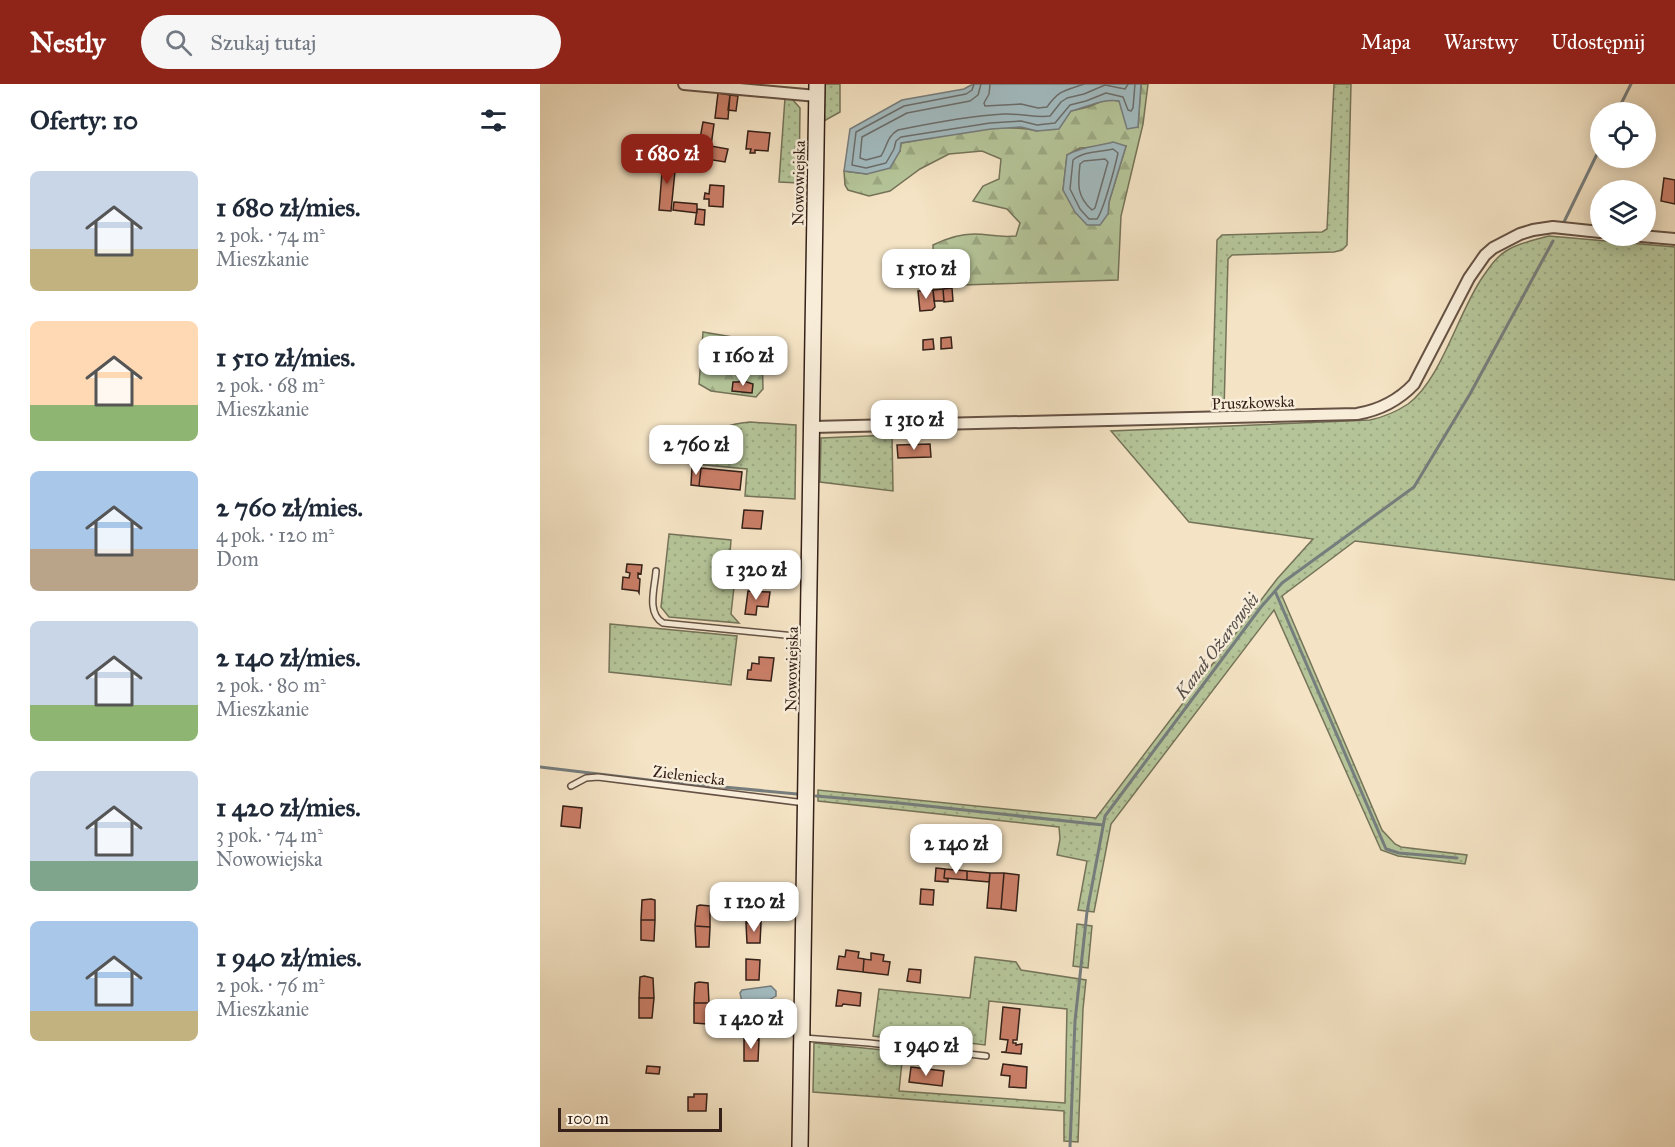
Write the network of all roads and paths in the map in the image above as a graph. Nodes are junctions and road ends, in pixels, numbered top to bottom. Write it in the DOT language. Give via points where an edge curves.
graph roads {
  1 [pos="684,84"];
  2 [pos="725,86"];
  3 [pos="817,90"];
  4 [pos="1590,231"];
  5 [pos="1656,237"];
  6 [pos="1675,238"];
  7 [pos="813,428"];
  8 [pos="656,571"];
  9 [pos="810,638"];
  10 [pos="571,786"];
  11 [pos="806,803"];
  12 [pos="802,1038"];
  13 [pos="986,1056"];
  14 [pos="800,1147"];
  1 -- 2 [label="street"];
  2 -- 3 [label="street"];
  3 -- 7 [label="street, Nowowiejska"];
  4 -- 7 [label="street, Pruszkowska" via="1552,227 1533,230 1493,248 1469,278 1414,384 1402,397 1374,411"];
  5 -- 6 [label="street"];
  7 -- 9 [label="street, Nowowiejska"];
  8 -- 9 [label="lane" via="653,612 663,622"];
  9 -- 11 [label="street, Nowowiejska"];
  10 -- 11 [label="lane, Zieleniecka" via="598,777"];
  11 -- 12 [label="street, Nowowiejska"];
  12 -- 13 [label="lane"];
  12 -- 14 [label="street, Nowowiejska"];
}
